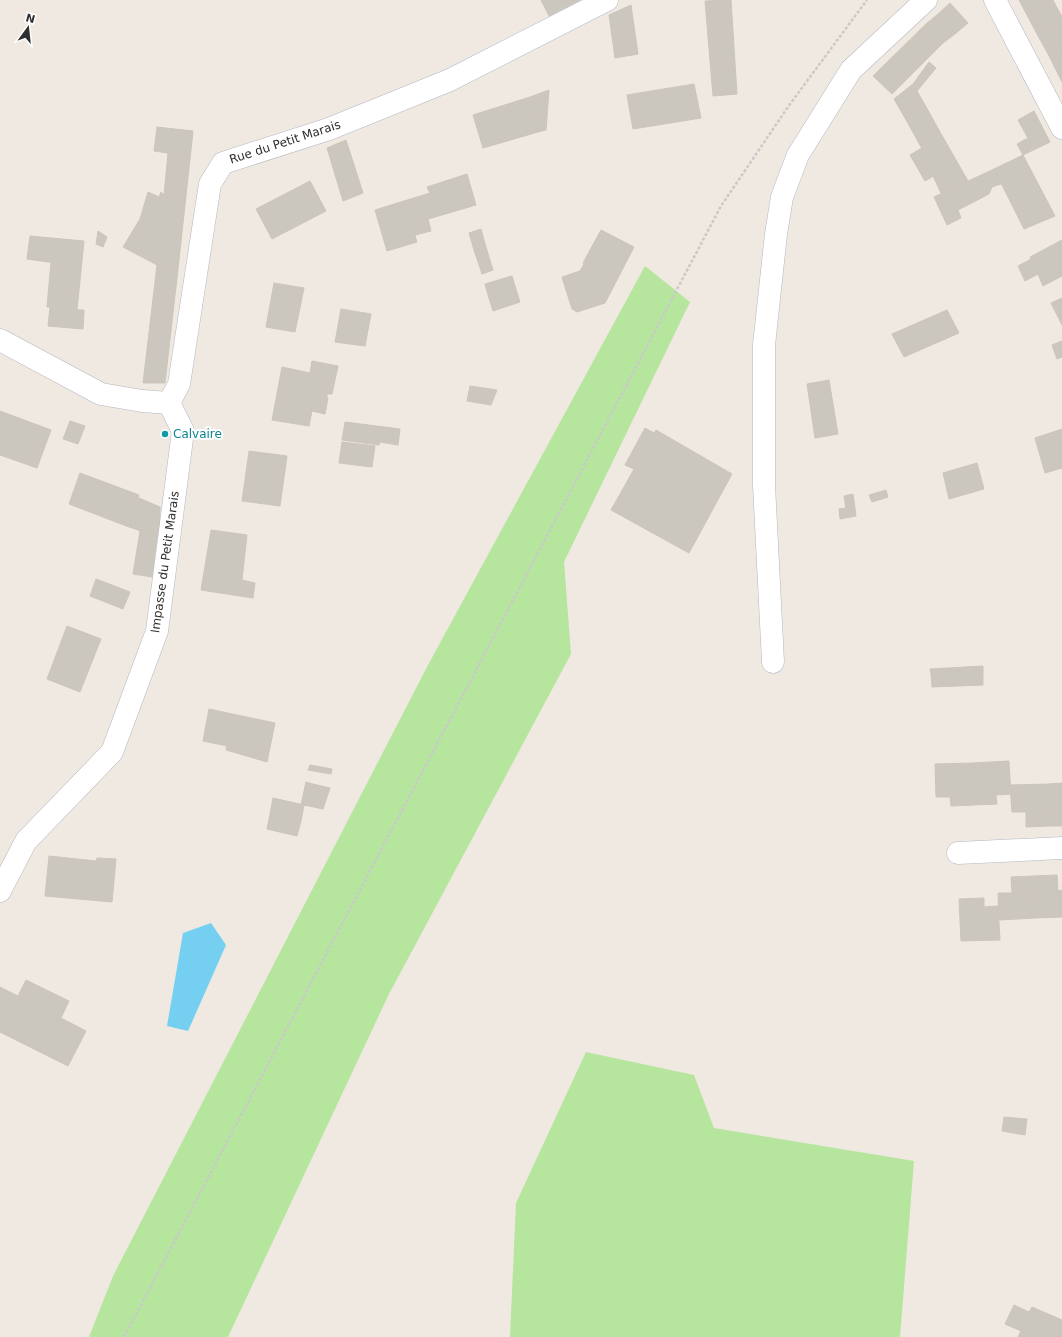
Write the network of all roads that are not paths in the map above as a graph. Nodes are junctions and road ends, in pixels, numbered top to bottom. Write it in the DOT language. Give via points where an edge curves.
graph roads {
  1 [pos="607,0"];
  2 [pos="926,0"];
  3 [pos="995,0"];
  4 [pos="1062,128"];
  5 [pos="0,340"];
  6 [pos="169,403"];
  7 [pos="773,662"];
  8 [pos="1062,848"];
  9 [pos="958,853"];
  10 [pos="0,891"];
  1 -- 6 [label="street, Rue du Petit Marais" via="450,80 329,129 223,163 210,184 179,384"];
  2 -- 7 [label="street" via="851,70 798,155 782,197 764,345 764,485"];
  3 -- 4 [label="street"];
  5 -- 6 [label="street" via="101,394"];
  6 -- 10 [label="street, Impasse du Petit Marais" via="183,431 157,631 112,752 26,841"];
  8 -- 9 [label="street"];
}
